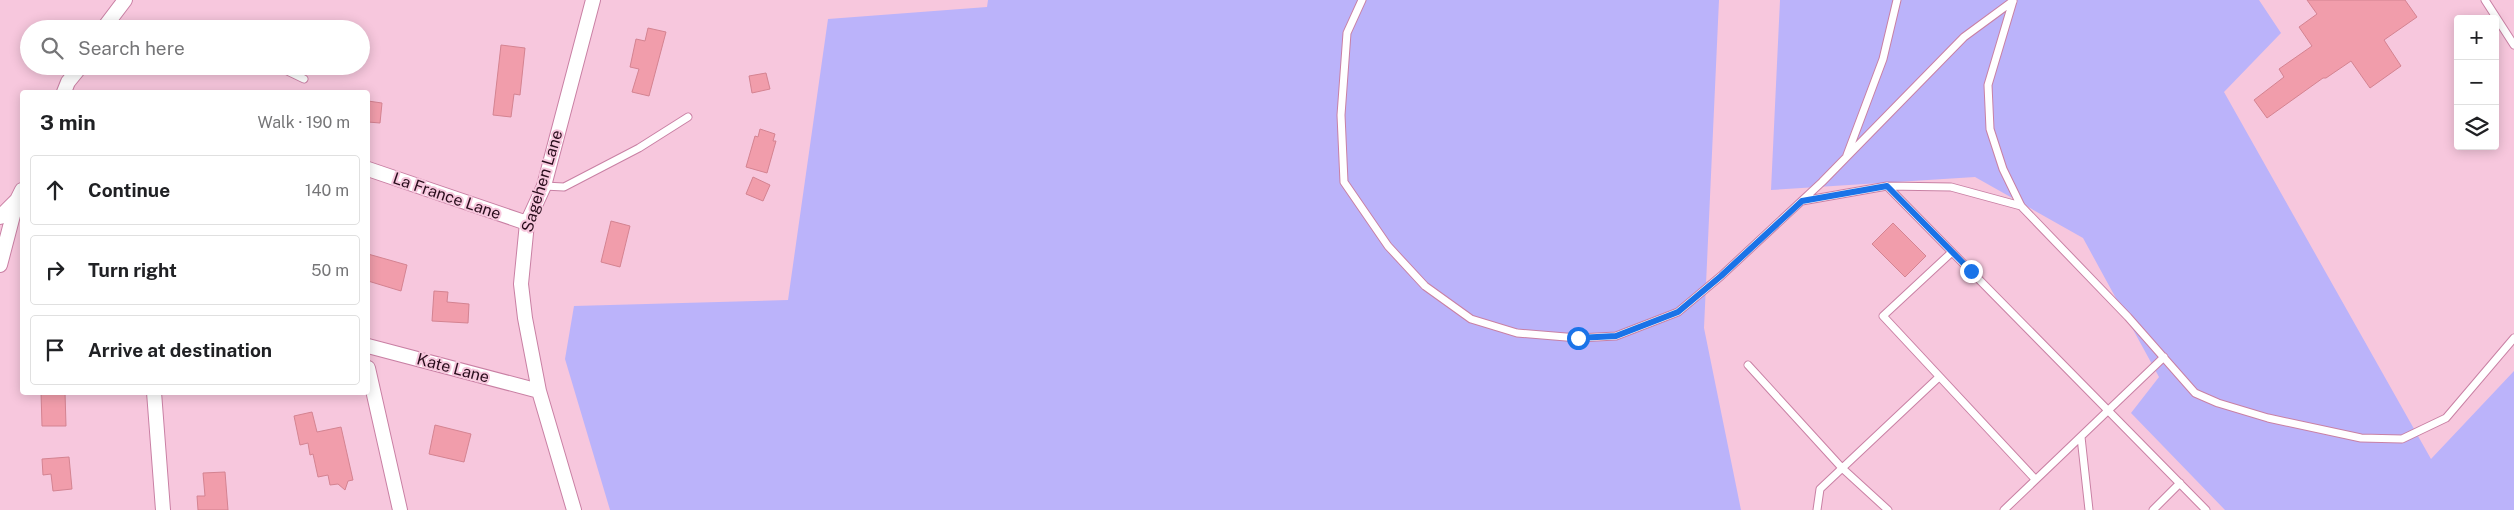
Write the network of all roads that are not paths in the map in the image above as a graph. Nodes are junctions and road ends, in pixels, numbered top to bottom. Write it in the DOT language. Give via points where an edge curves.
graph roads {
  1 [pos="125,0"];
  2 [pos="592,0"];
  3 [pos="1362,0"];
  4 [pos="1897,0"];
  5 [pos="2485,0"];
  6 [pos="2013,1"];
  7 [pos="109,20"];
  8 [pos="2514,45"];
  9 [pos="74,75"];
  10 [pos="296,75"];
  11 [pos="304,79"];
  12 [pos="65,90"];
  13 [pos="688,117"];
  14 [pos="1846,158"];
  15 [pos="370,171"];
  16 [pos="544,186"];
  17 [pos="1887,186"];
  18 [pos="20,195"];
  19 [pos="1802,201"];
  20 [pos="2021,206"];
  21 [pos="0,217"];
  22 [pos="527,223"];
  23 [pos="1952,252"];
  24 [pos="0,265"];
  25 [pos="2514,338"];
  26 [pos="370,347"];
  27 [pos="2164,357"];
  28 [pos="1748,365"];
  29 [pos="370,377"];
  30 [pos="1939,377"];
  31 [pos="539,391"];
  32 [pos="154,395"];
  33 [pos="2109,411"];
  34 [pos="2081,437"];
  35 [pos="1842,468"];
  36 [pos="2035,479"];
  37 [pos="2180,483"];
  38 [pos="163,510"];
  39 [pos="400,510"];
  40 [pos="574,510"];
  41 [pos="1816,510"];
  42 [pos="1888,510"];
  43 [pos="2004,510"];
  44 [pos="2089,510"];
  45 [pos="2153,510"];
  46 [pos="2206,510"];
  1 -- 7 [label="street"];
  2 -- 16 [label="street, Sagehen Lane"];
  3 -- 19 [label="lane" via="1347,33 1340,115 1344,182 1388,246 1425,286 1471,319 1518,334 1578,338 1616,336 1678,312"];
  4 -- 14 [label="lane" via="1883,59"];
  5 -- 8 [label="lane"];
  6 -- 14 [label="lane" via="1964,37"];
  6 -- 20 [label="lane" via="1988,85 1990,128 2003,169"];
  9 -- 12 [label="street"];
  10 -- 11 [label="lane"];
  13 -- 16 [label="lane" via="639,148 564,187"];
  14 -- 19 [label="lane"];
  15 -- 22 [label="street, La France Lane"];
  16 -- 22 [label="street, Sagehen Lane"];
  17 -- 19 [label="lane"];
  17 -- 20 [label="lane" via="1951,187"];
  17 -- 23 [label="lane"];
  18 -- 21 [label="street"];
  18 -- 24 [label="street"];
  20 -- 27 [label="lane"];
  22 -- 31 [label="street, Sagehen Lane" via="521,284"];
  23 -- 30 [label="lane" via="1883,316"];
  23 -- 33 [label="lane"];
  25 -- 27 [label="lane" via="2446,418 2402,439 2361,438 2268,418 2218,403 2195,393"];
  26 -- 31 [label="street, Kate Lane"];
  27 -- 33 [label="lane"];
  28 -- 35 [label="lane"];
  29 -- 39 [label="street"];
  30 -- 35 [label="lane"];
  30 -- 36 [label="lane"];
  31 -- 40 [label="street, Sagehen Lane"];
  32 -- 38 [label="street"];
  33 -- 34 [label="lane"];
  33 -- 37 [label="lane"];
  34 -- 36 [label="lane"];
  34 -- 44 [label="lane"];
  35 -- 41 [label="lane" via="1820,489"];
  35 -- 42 [label="lane"];
  36 -- 43 [label="lane"];
  37 -- 45 [label="lane"];
  37 -- 46 [label="lane"];
}
